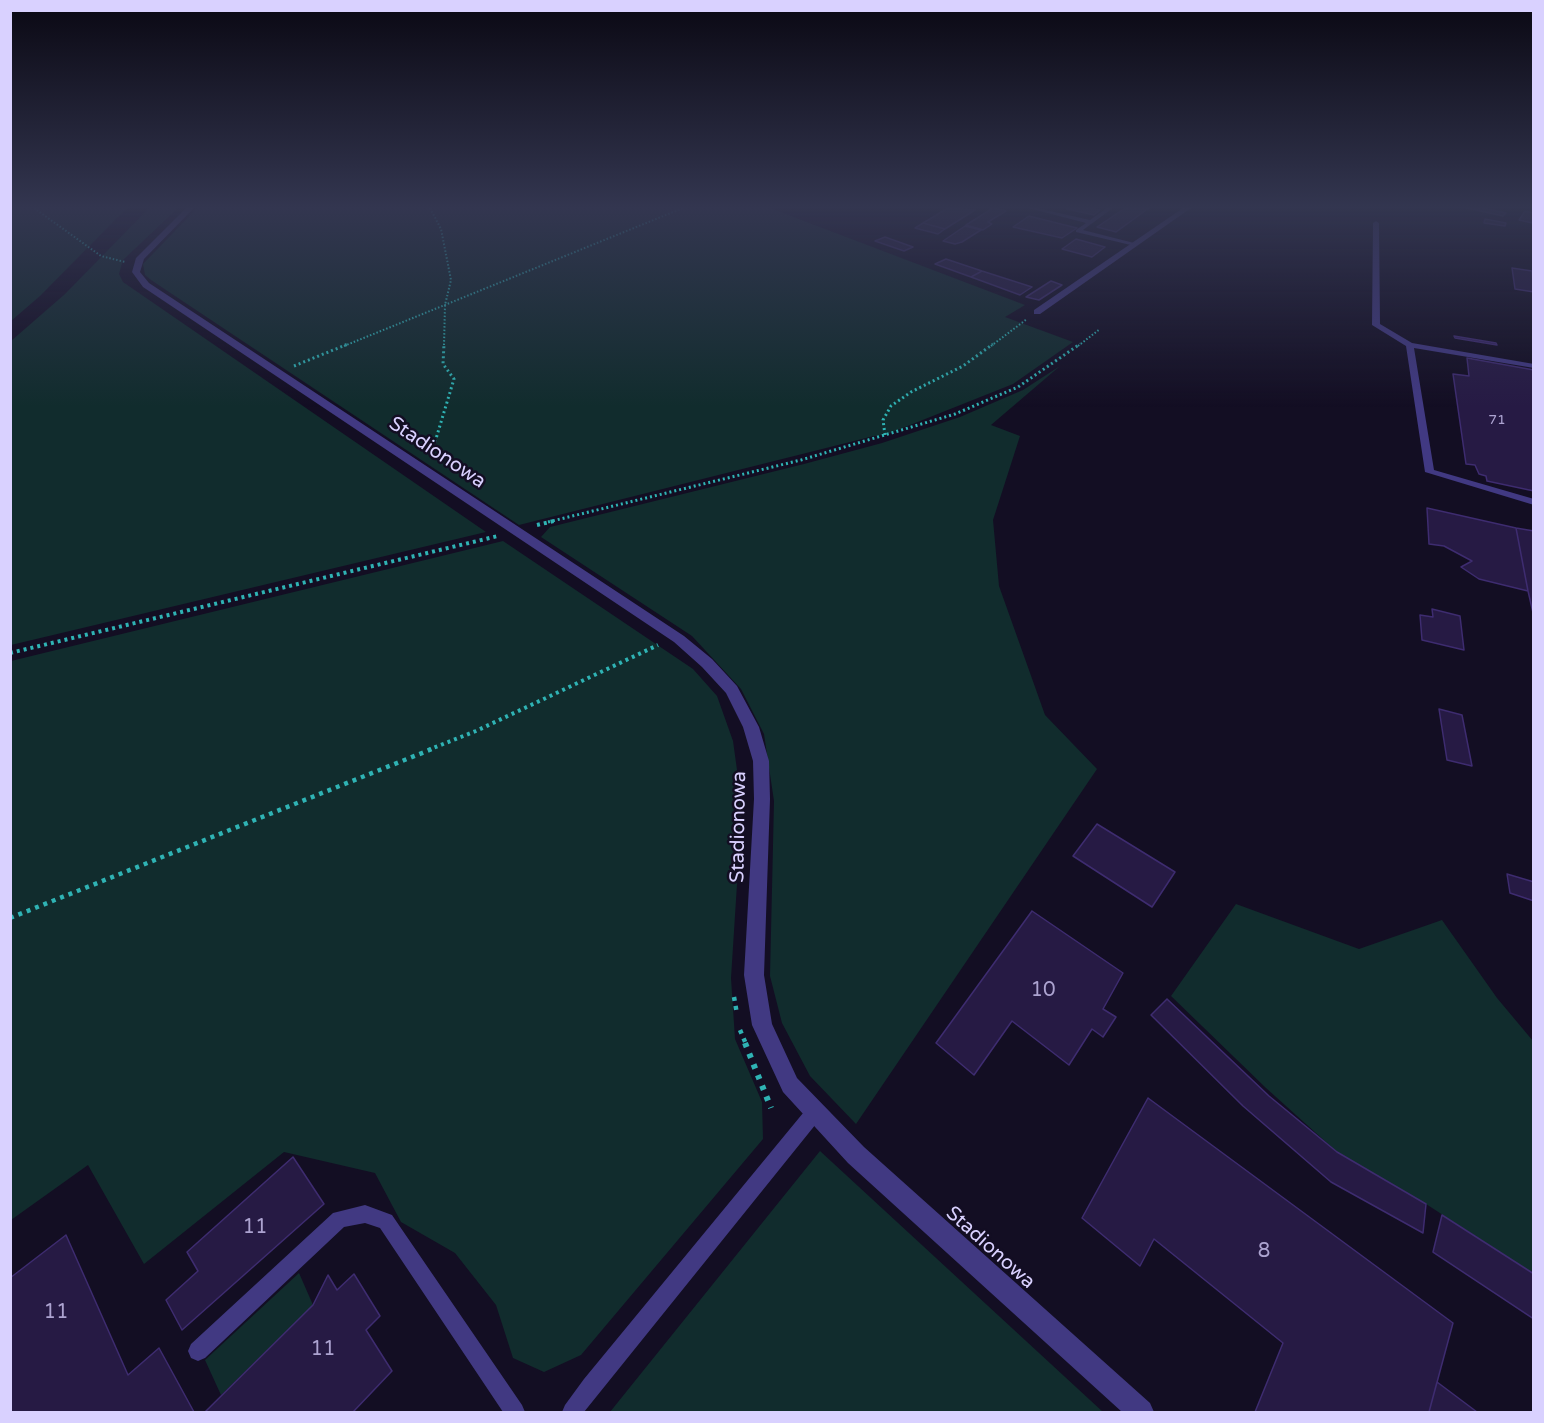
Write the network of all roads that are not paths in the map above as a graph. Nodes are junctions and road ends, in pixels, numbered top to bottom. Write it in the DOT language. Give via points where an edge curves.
graph roads {
  1 [pos="137,274"];
  2 [pos="1091,274"];
  3 [pos="1376,274"];
  4 [pos="1037,312"];
  5 [pos="1410,345"];
  6 [pos="1533,366"];
  7 [pos="1533,502"];
  8 [pos="814,1113"];
  9 [pos="198,1351"];
  10 [pos="515,1413"];
  11 [pos="572,1413"];
  12 [pos="1141,1413"];
  1 -- 8 [label="street, Stadionowa" via="679,639 732,690 751,728 761,761 754,975 760,1015 790,1085"];
  2 -- 4 [label="street"];
  3 -- 5 [label="lane" via="1376,325"];
  5 -- 6 [label="lane"];
  5 -- 7 [label="lane" via="1430,472"];
  8 -- 11 [label="lane"];
  8 -- 12 [label="street, Stadionowa"];
  9 -- 10 [label="lane" via="339,1219 365,1214 386,1221"];
}
